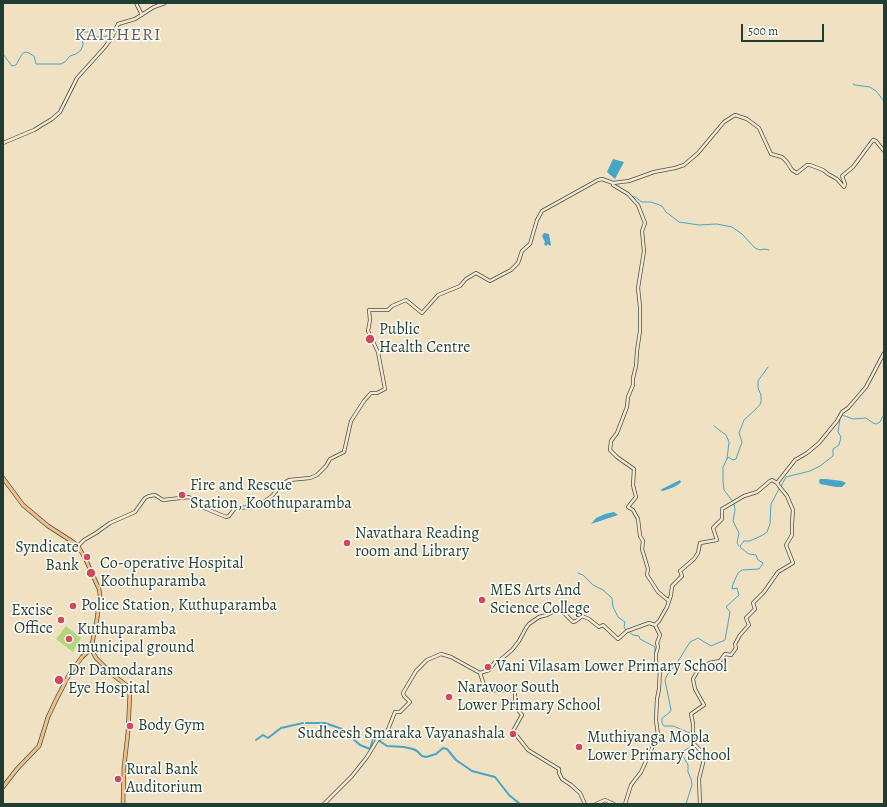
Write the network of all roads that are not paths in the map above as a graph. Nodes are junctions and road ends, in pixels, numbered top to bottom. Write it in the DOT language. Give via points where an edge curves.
graph roads {
  1 [pos="136,3"];
  2 [pos="165,3"];
  3 [pos="142,15"];
  4 [pos="3,143"];
  5 [pos="884,151"];
  6 [pos="613,183"];
  7 [pos="884,353"];
  8 [pos="3,478"];
  9 [pos="777,483"];
  10 [pos="78,546"];
  11 [pos="669,601"];
  12 [pos="655,625"];
  13 [pos="90,649"];
  14 [pos="480,674"];
  15 [pos="3,787"];
  16 [pos="124,804"];
  17 [pos="324,804"];
  18 [pos="585,804"];
  19 [pos="596,804"];
  20 [pos="614,804"];
  21 [pos="625,804"];
  22 [pos="700,804"];
  1 -- 3 [label="main road"];
  2 -- 3 [label="main road"];
  3 -- 4 [label="main road" via="118,24 105,47 77,78 62,110 57,115 34,130"];
  5 -- 6 [label="main road" via="873,140 853,167 842,176 844,187 837,179 810,165 798,172 792,170 782,157 771,154 759,128 748,119 735,115 724,122 698,153 684,165"];
  6 -- 10 [label="main road" via="598,180 542,211 530,244 521,252 516,267 492,280 487,280 476,273 460,286 438,295 422,313 406,300 388,310 369,310 368,331 378,352 385,390 371,393 364,401 351,421 344,452 330,459 317,475 289,480 261,504 235,508 226,517 202,507 189,497 165,500 155,495 149,496 135,512 110,523"];
  6 -- 11 [label="main road" via="638,205 646,223 642,231 644,252 638,288 640,325 633,385 617,433 611,441 610,450 634,469 633,485 636,497 628,507 638,519 647,574 658,592"];
  7 -- 9 [label="main road" via="863,390 819,442 789,466"];
  8 -- 10 [label="main road" via="23,505"];
  9 -- 11 [label="main road" via="772,480 757,492 744,496 722,509 721,521 713,528 717,540 700,543 694,559 680,571 682,576 672,586"];
  9 -- 22 [label="main road" via="793,510 792,535 786,545 793,563 778,572 753,603 754,609 746,618 749,625 740,635 735,644 736,648 730,655 725,654 722,660 709,663 693,678 695,689 704,705 691,714 693,743 702,752 704,759 699,780"];
  10 -- 13 [label="main road" via="100,593"];
  11 -- 12 [label="main road"];
  12 -- 14 [label="main road" via="649,622 627,631 618,639 604,625 599,627 582,616 573,622 558,609 530,624 512,650 495,662 489,670"];
  12 -- 21 [label="main road" via="660,635 656,654 656,662 660,669 656,720 658,735 641,772 631,785"];
  13 -- 15 [label="main road" via="80,659 56,700 39,746"];
  13 -- 16 [label="main road" via="130,691 123,782"];
  14 -- 17 [label="main road" via="441,654 422,664 403,693 410,702 400,712 395,712 385,737 378,739 355,772"];
  14 -- 18 [label="main road" via="486,691 515,692 515,706 522,715 513,731 528,750 559,769 562,779 580,793"];
  19 -- 20 [label="main road" via="604,800"];
}
